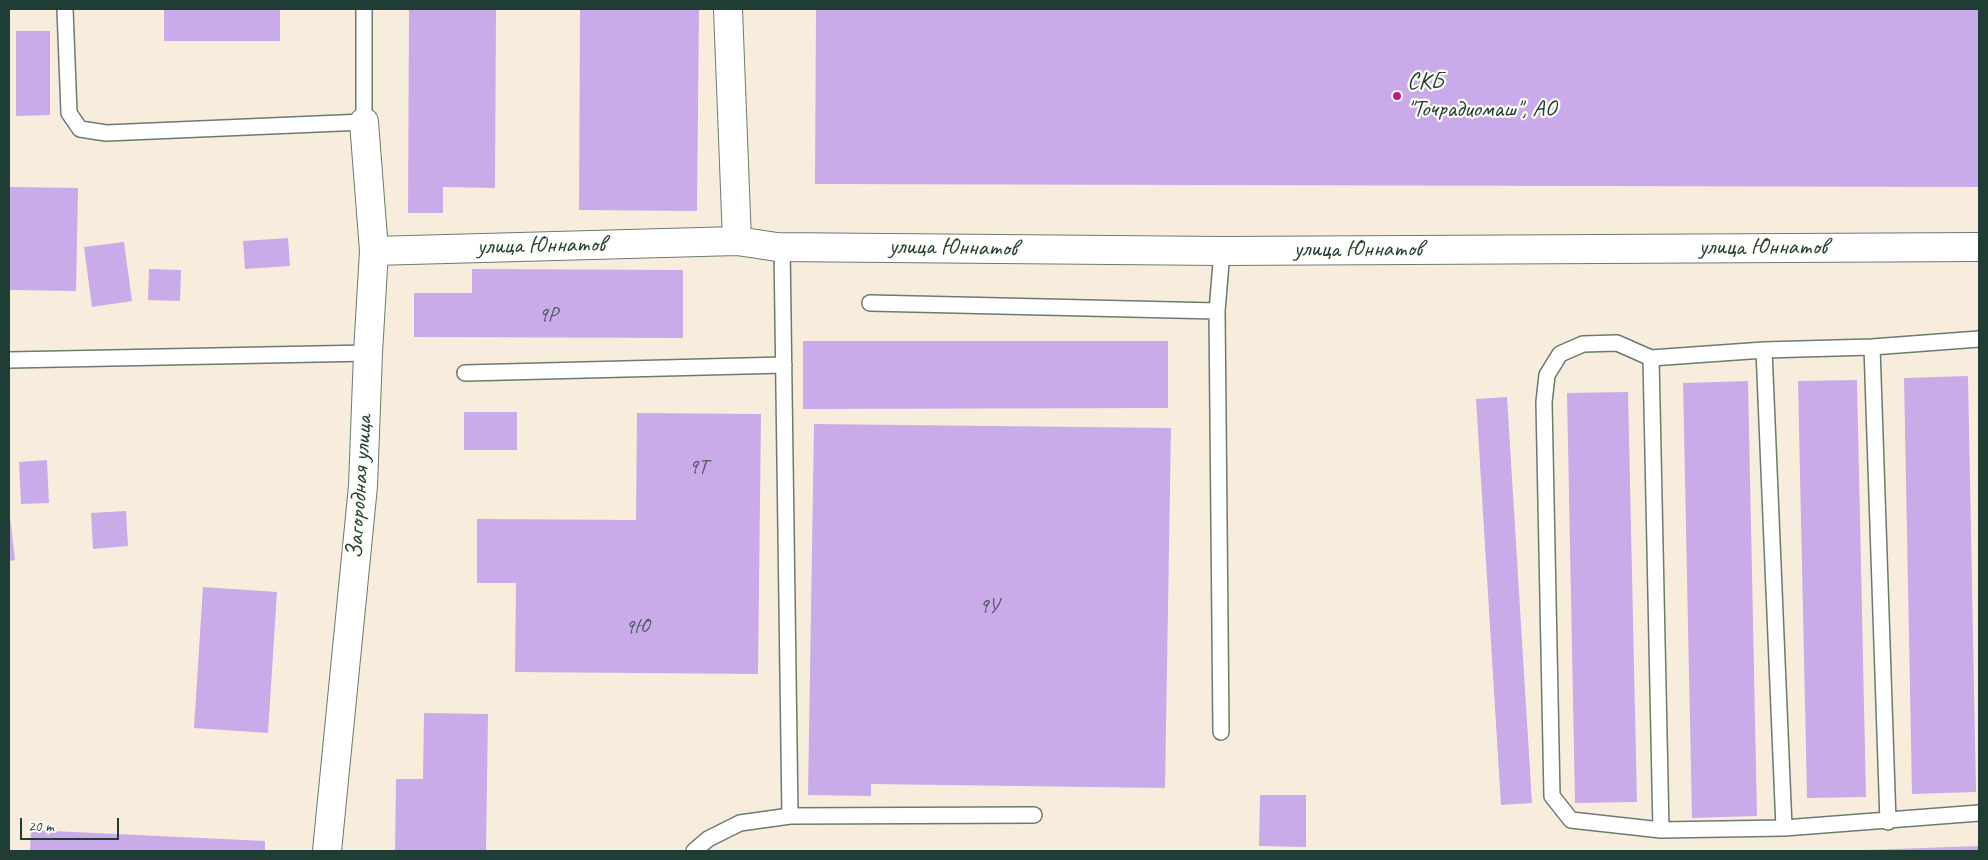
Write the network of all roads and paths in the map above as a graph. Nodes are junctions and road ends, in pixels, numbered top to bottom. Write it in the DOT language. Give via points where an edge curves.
graph roads {
  1 [pos="65,9"];
  2 [pos="364,9"];
  3 [pos="728,9"];
  4 [pos="364,122"];
  5 [pos="738,241"];
  6 [pos="782,247"];
  7 [pos="1979,247"];
  8 [pos="374,251"];
  9 [pos="1222,251"];
  10 [pos="870,303"];
  11 [pos="1217,310"];
  12 [pos="1979,339"];
  13 [pos="1872,347"];
  14 [pos="1764,350"];
  15 [pos="368,353"];
  16 [pos="1651,358"];
  17 [pos="9,360"];
  18 [pos="784,365"];
  19 [pos="465,373"];
  20 [pos="1221,732"];
  21 [pos="1979,813"];
  22 [pos="790,816"];
  23 [pos="1034,816"];
  24 [pos="1888,822"];
  25 [pos="1784,828"];
  26 [pos="1661,830"];
  27 [pos="327,851"];
  28 [pos="694,851"];
  1 -- 4 [label="lane" via="69,113 80,129 106,133"];
  2 -- 4 [label="lane"];
  3 -- 5 [label="street"];
  4 -- 8 [label="street, Загородная улица"];
  5 -- 6 [label="street, улица Юннатов"];
  5 -- 8 [label="street, улица Юннатов"];
  6 -- 9 [label="street, улица Юннатов"];
  6 -- 18 [label="lane"];
  7 -- 9 [label="street, улица Юннатов"];
  8 -- 15 [label="street, Загородная улица"];
  9 -- 11 [label="lane"];
  10 -- 11 [label="lane"];
  11 -- 20 [label="lane"];
  12 -- 13 [label="lane"];
  13 -- 14 [label="lane"];
  13 -- 24 [label="lane"];
  14 -- 16 [label="lane"];
  14 -- 25 [label="lane"];
  15 -- 17 [label="lane"];
  15 -- 27 [label="street, Загородная улица" via="363,486"];
  16 -- 26 [label="lane"];
  16 -- 26 [label="lane" via="1617,343 1583,344 1560,354 1547,375 1544,402 1547,569 1552,796 1571,820"];
  18 -- 19 [label="lane"];
  18 -- 22 [label="lane"];
  21 -- 24 [label="lane"];
  22 -- 23 [label="lane"];
  22 -- 28 [label="lane" via="740,822 708,839"];
  24 -- 25 [label="lane"];
  25 -- 26 [label="lane"];
}
